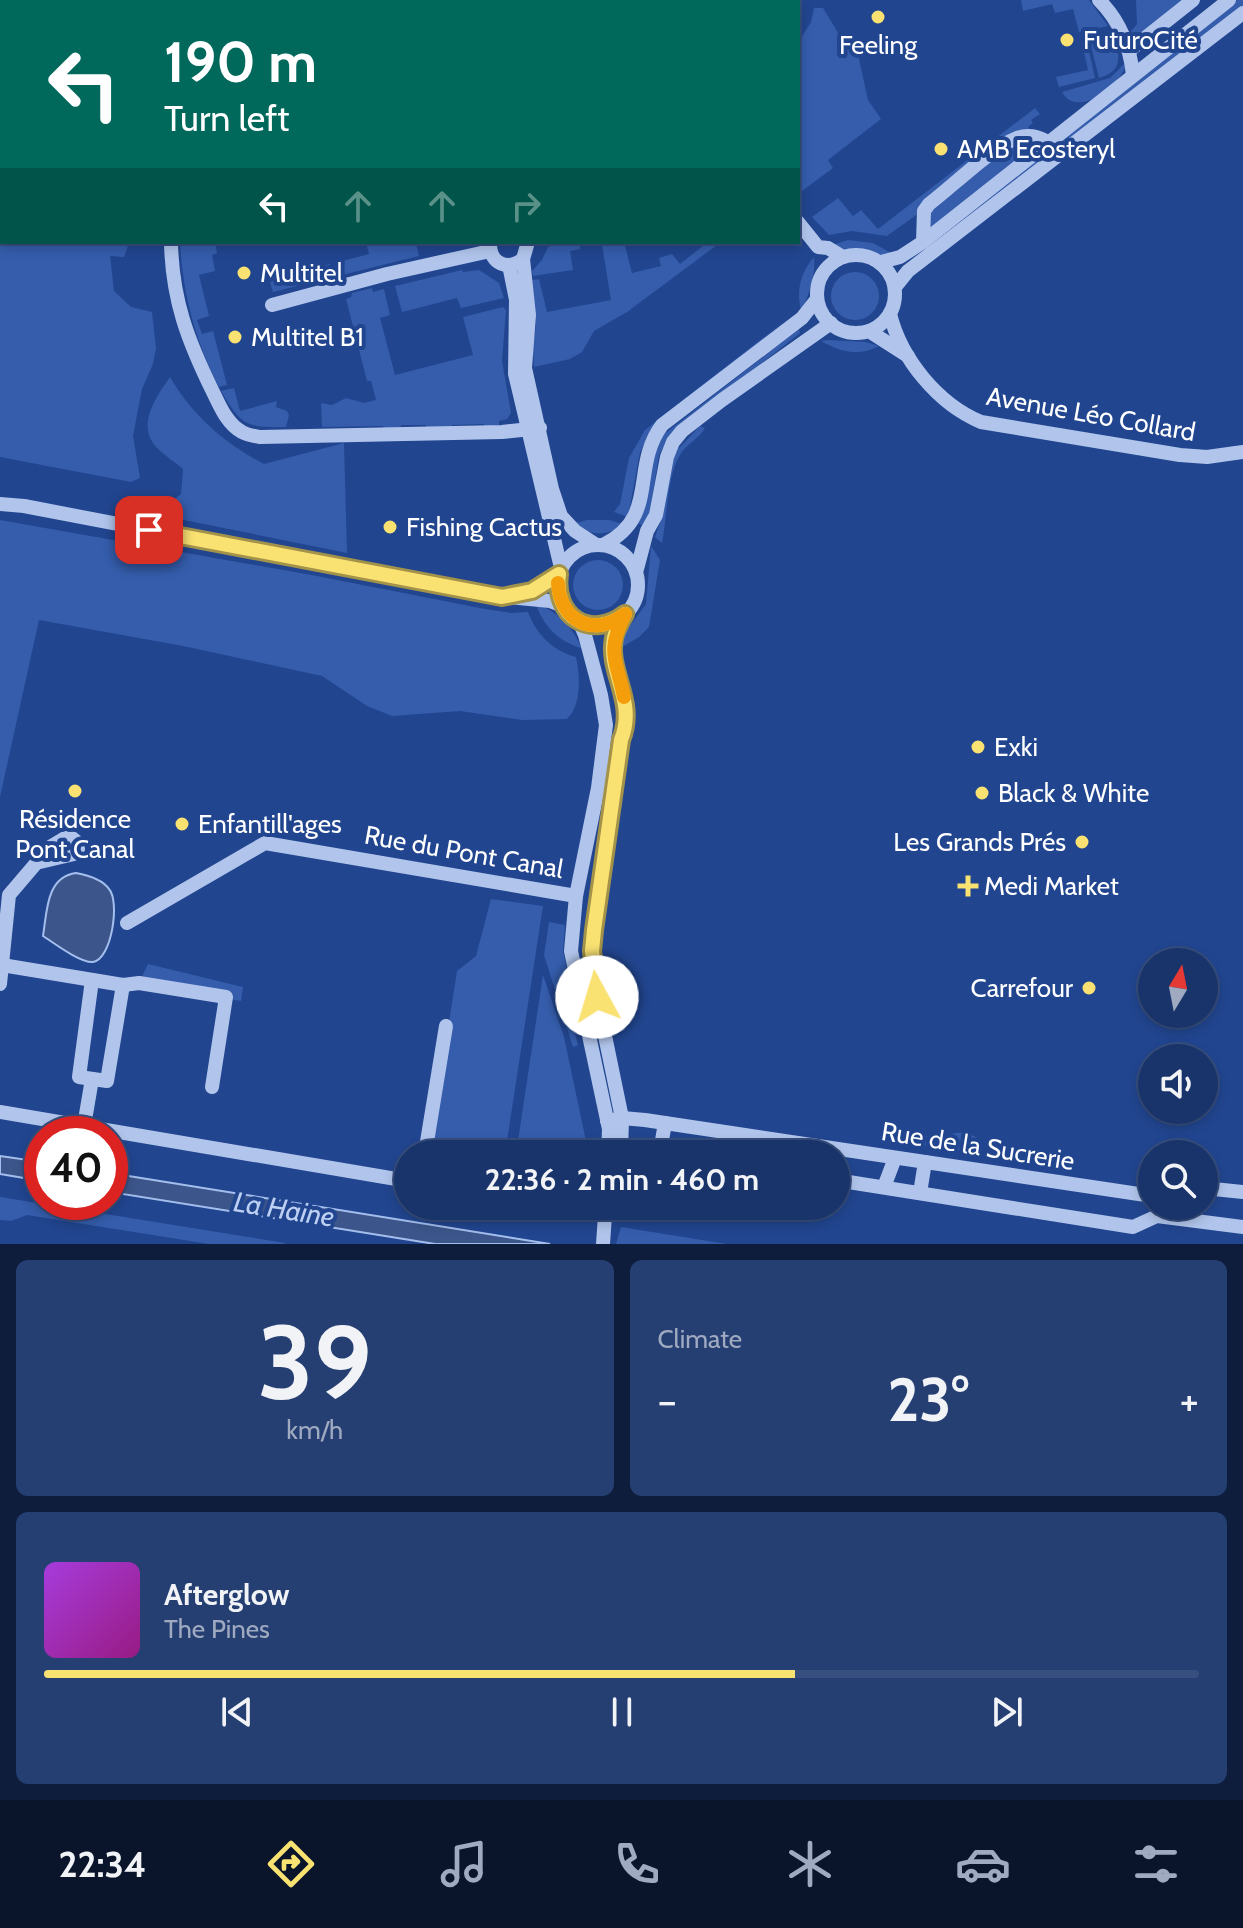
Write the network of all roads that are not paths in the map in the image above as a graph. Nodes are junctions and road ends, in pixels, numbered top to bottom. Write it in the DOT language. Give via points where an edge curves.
graph roads {
  1 [pos="1099,0"];
  2 [pos="1193,0"];
  3 [pos="1229,0"];
  4 [pos="1243,13"];
  5 [pos="1243,22"];
  6 [pos="1130,50"];
  7 [pos="1195,52"];
  8 [pos="1133,75"];
  9 [pos="1047,142"];
  10 [pos="800,224"];
  11 [pos="923,242"];
  12 [pos="171,244"];
  13 [pos="527,244"];
  14 [pos="490,247"];
  15 [pos="818,247"];
  16 [pos="843,257"];
  17 [pos="516,262"];
  18 [pos="881,262"];
  19 [pos="822,274"];
  20 [pos="895,287"];
  21 [pos="817,299"];
  22 [pos="272,305"];
  23 [pos="890,314"];
  24 [pos="831,323"];
  25 [pos="869,331"];
  26 [pos="908,356"];
  27 [pos="535,428"];
  28 [pos="1243,452"];
  29 [pos="0,504"];
  30 [pos="599,544"];
  31 [pos="637,569"];
  32 [pos="560,571"];
  33 [pos="502,597"];
  34 [pos="563,606"];
  35 [pos="625,614"];
  36 [pos="579,621"];
  37 [pos="40,862"];
  38 [pos="576,896"];
  39 [pos="127,923"];
  40 [pos="2,965"];
  41 [pos="92,980"];
  42 [pos="0,984"];
  43 [pos="123,985"];
  44 [pos="446,1026"];
  45 [pos="92,1079"];
  46 [pos="212,1087"];
  47 [pos="0,1112"];
  48 [pos="24,1116"];
  49 [pos="86,1116"];
  50 [pos="615,1119"];
  51 [pos="665,1123"];
  52 [pos="128,1133"];
  53 [pos="427,1140"];
  54 [pos="611,1140"];
  55 [pos="619,1140"];
  56 [pos="662,1140"];
  57 [pos="895,1158"];
  58 [pos="925,1162"];
  59 [pos="394,1179"];
  60 [pos="850,1182"];
  61 [pos="884,1187"];
  62 [pos="1218,1189"];
  63 [pos="1243,1192"];
  64 [pos="920,1193"];
  65 [pos="1138,1194"];
  66 [pos="605,1220"];
  67 [pos="1243,1227"];
  68 [pos="603,1244"];
  1 -- 6 [label="street"];
  2 -- 6 [label="street"];
  3 -- 8 [label="street"];
  4 -- 7 [label="street"];
  5 -- 7 [label="street"];
  6 -- 8 [label="street"];
  7 -- 20 [label="street" via="908,271"];
  8 -- 9 [label="street"];
  9 -- 11 [label="street"];
  9 -- 11 [label="street" via="1020,136 929,204"];
  10 -- 15 [label="street"];
  11 -- 18 [label="street"];
  12 -- 27 [label="street" via="181,321 218,402 241,432 260,437"];
  13 -- 17 [label="street"];
  14 -- 17 [label="street" via="500,264"];
  14 -- 22 [label="street"];
  15 -- 16 [label="street"];
  15 -- 19 [label="street"];
  16 -- 18 [label="street" via="866,255"];
  16 -- 19 [label="street"];
  17 -- 27 [label="street" via="520,344 515,374"];
  18 -- 20 [label="street"];
  19 -- 21 [label="street"];
  20 -- 23 [label="street"];
  21 -- 24 [label="street"];
  21 -- 30 [label="street" via="802,318 662,425 650,445 632,524 617,538"];
  23 -- 25 [label="street"];
  23 -- 26 [label="street, Avenue Léo Collard"];
  24 -- 25 [label="street" via="846,331"];
  24 -- 31 [label="street" via="722,400 673,442"];
  25 -- 26 [label="street, Avenue Léo Collard"];
  26 -- 28 [label="street, Avenue Léo Collard" via="946,402 981,422 1180,455"];
  27 -- 30 [label="street" via="558,510 575,531"];
  27 -- 32 [label="street"];
  29 -- 33 [label="street"];
  30 -- 31 [label="street" via="620,551"];
  30 -- 32 [label="street" via="570,556"];
  31 -- 35 [label="street" via="638,592"];
  32 -- 33 [label="street" via="532,591"];
  32 -- 34 [label="street" via="557,585"];
  33 -- 34 [label="street"];
  34 -- 36 [label="street"];
  35 -- 36 [label="street" via="601,626"];
  35 -- 50 [label="street" via="613,655 627,727 592,951"];
  36 -- 38 [label="street" via="606,725"];
  37 -- 40 [label="street" via="9,895"];
  38 -- 39 [label="street, Rue du Pont Canal" via="265,843"];
  38 -- 50 [label="street" via="571,951"];
  40 -- 41 [label="street"];
  40 -- 42 [label="street"];
  41 -- 43 [label="street"];
  41 -- 45 [label="street" via="79,1077"];
  43 -- 45 [label="street" via="107,1081"];
  43 -- 46 [label="street" via="226,997"];
  44 -- 53 [label="street"];
  45 -- 49 [label="street"];
  47 -- 48 [label="street"];
  50 -- 51 [label="street, Rue de la Sucrerie"];
  50 -- 54 [label="street"];
  50 -- 55 [label="street"];
  51 -- 56 [label="street"];
  51 -- 57 [label="street, Rue de la Sucrerie"];
  52 -- 59 [label="street"];
  57 -- 58 [label="street, Rue de la Sucrerie"];
  57 -- 61 [label="street"];
  58 -- 64 [label="street"];
  58 -- 65 [label="street, Rue de la Sucrerie"];
  60 -- 61 [label="street"];
  61 -- 64 [label="street"];
  62 -- 63 [label="street"];
  64 -- 67 [label="street" via="1133,1227 1157,1216"];
  66 -- 68 [label="street"];
}
